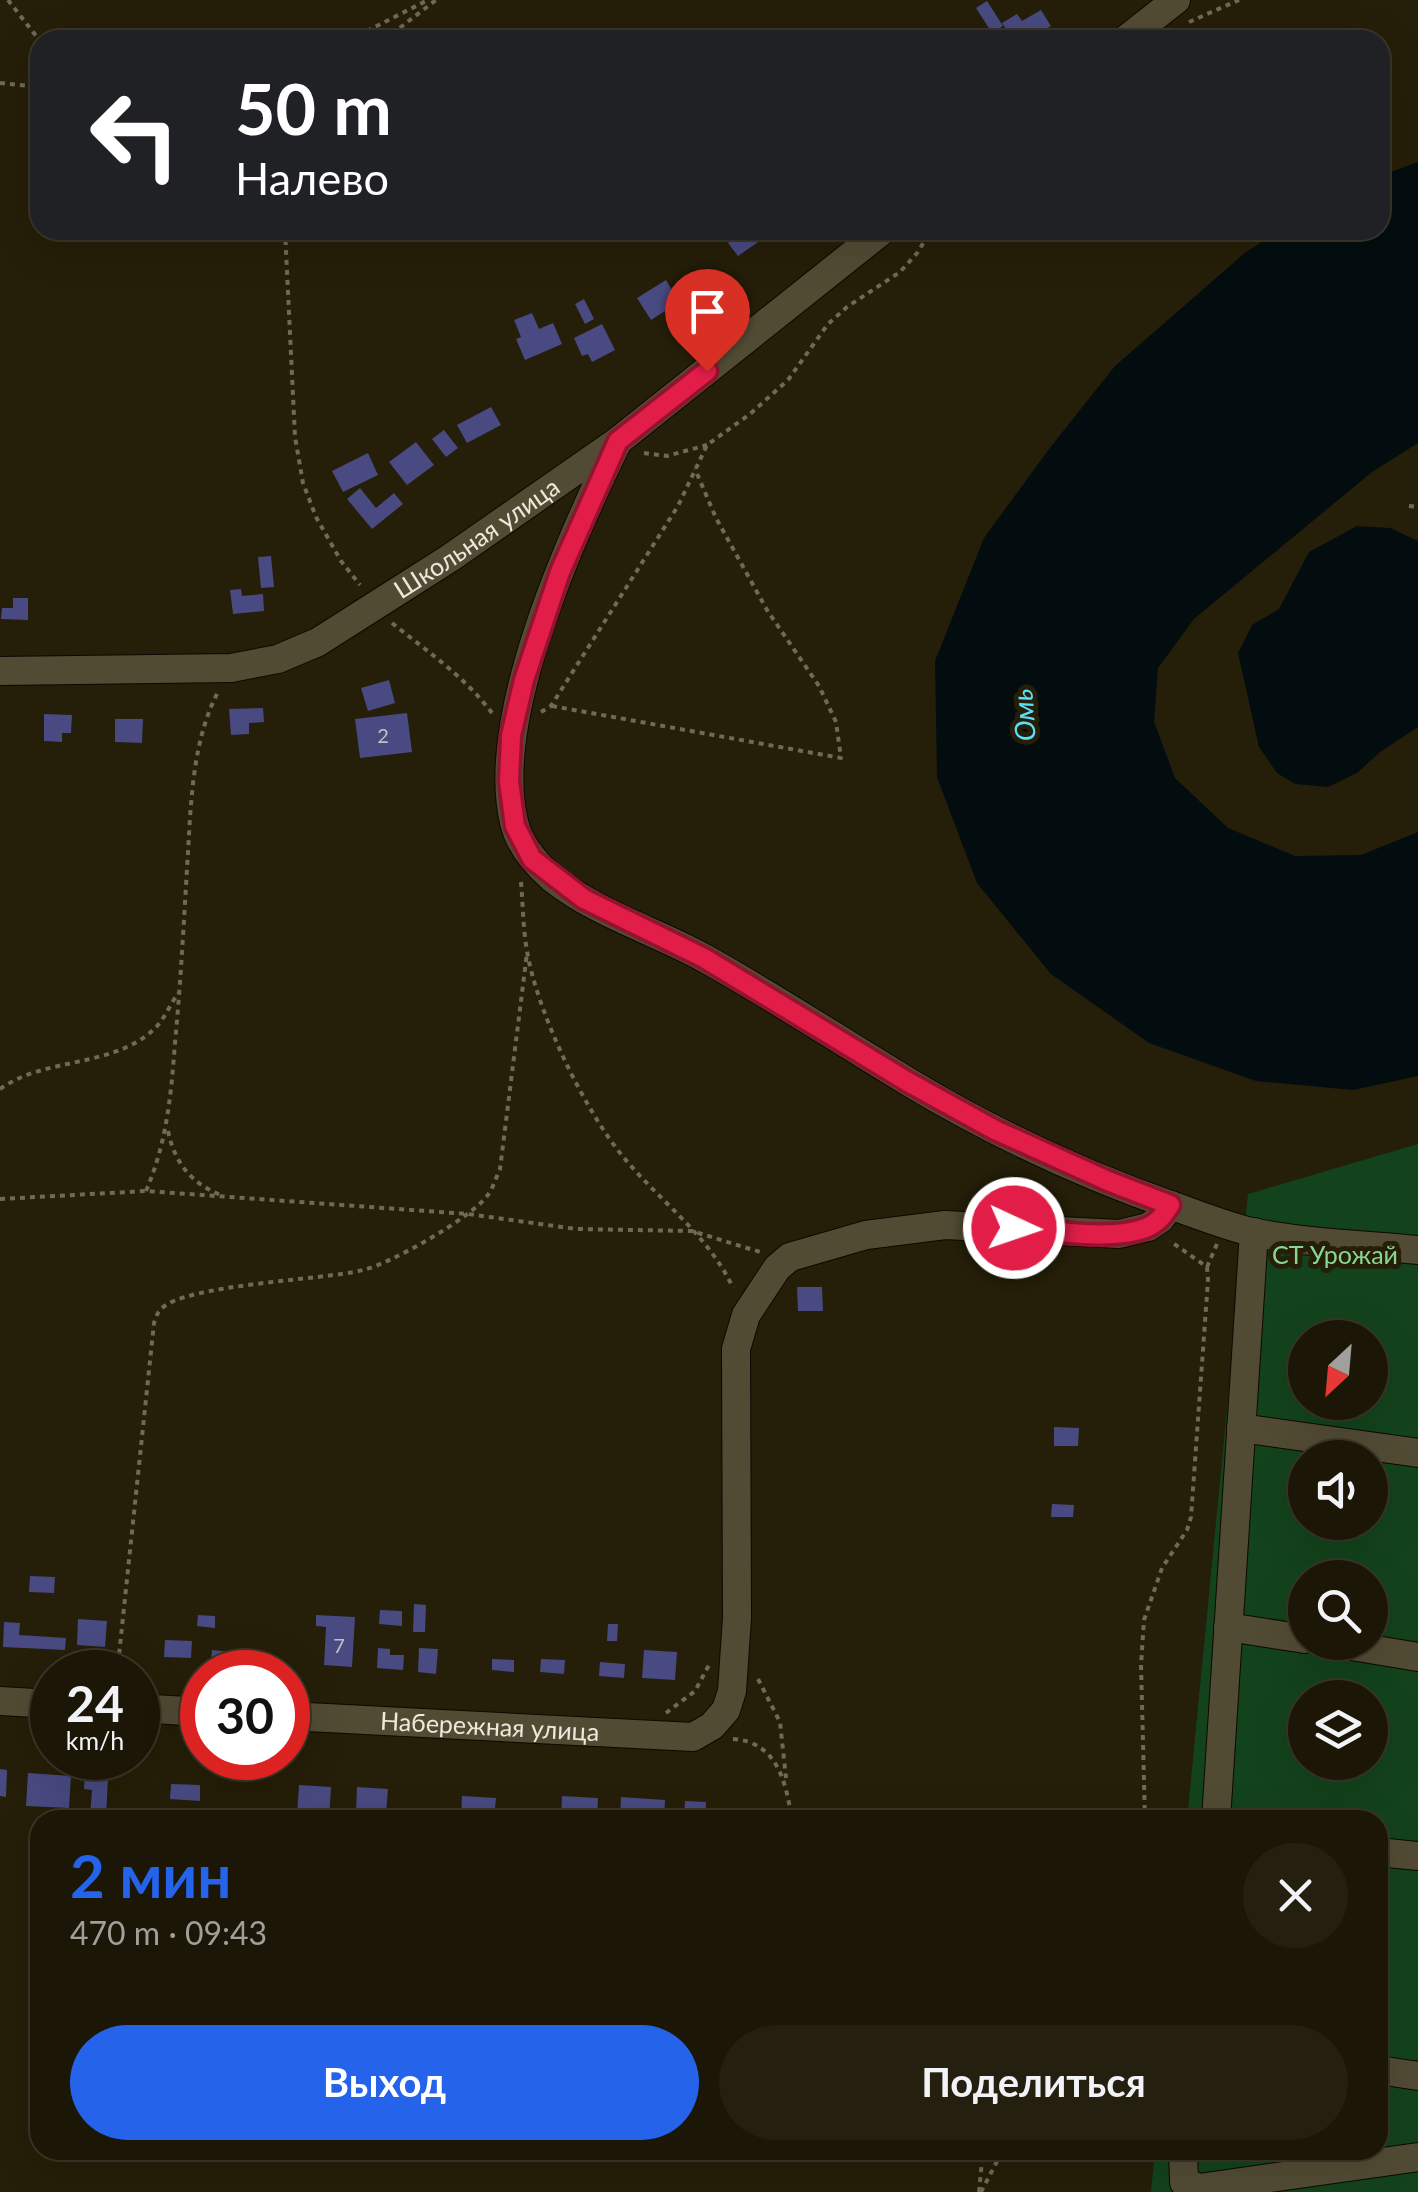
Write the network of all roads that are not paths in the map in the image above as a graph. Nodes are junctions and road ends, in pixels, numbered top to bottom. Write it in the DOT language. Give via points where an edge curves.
graph roads {
  1 [pos="1180,12"];
  2 [pos="1145,30"];
  3 [pos="871,240"];
  4 [pos="618,441"];
  5 [pos="0,671"];
  6 [pos="1165,1212"];
  7 [pos="1254,1232"];
  8 [pos="1418,1250"];
  9 [pos="1241,1428"];
  10 [pos="1418,1453"];
  11 [pos="1228,1626"];
  12 [pos="1288,1636"];
  13 [pos="1388,1652"];
  14 [pos="1418,1657"];
  15 [pos="0,1701"];
  16 [pos="30,1703"];
  17 [pos="310,1717"];
  18 [pos="1217,1810"];
  19 [pos="1388,1853"];
  20 [pos="1418,1856"];
  21 [pos="1388,2072"];
  22 [pos="1418,2076"];
  23 [pos="1418,2157"];
  24 [pos="1184,2160"];
  25 [pos="1184,2187"];
  1 -- 2 [label="street"];
  3 -- 4 [label="street, Школьная улица"];
  4 -- 5 [label="street, Школьная улица" via="376,605 278,658 231,668"];
  4 -- 6 [label="street" via="560,572 513,727 509,781 515,826 532,859 584,899 704,958 908,1082"];
  6 -- 7 [label="street"];
  6 -- 17 [label="street, Набережная улица" via="1148,1227 1118,1234 945,1224 866,1234 790,1257 776,1268 746,1315 736,1349 723,1652 732,1691 712,1726 693,1737"];
  7 -- 8 [label="street"];
  7 -- 9 [label="street"];
  9 -- 10 [label="street"];
  9 -- 11 [label="street"];
  11 -- 12 [label="street"];
  11 -- 18 [label="street"];
  13 -- 14 [label="street"];
  15 -- 16 [label="street"];
  19 -- 20 [label="street"];
  21 -- 22 [label="street"];
  23 -- 25 [label="street"];
  24 -- 25 [label="street"];
}
